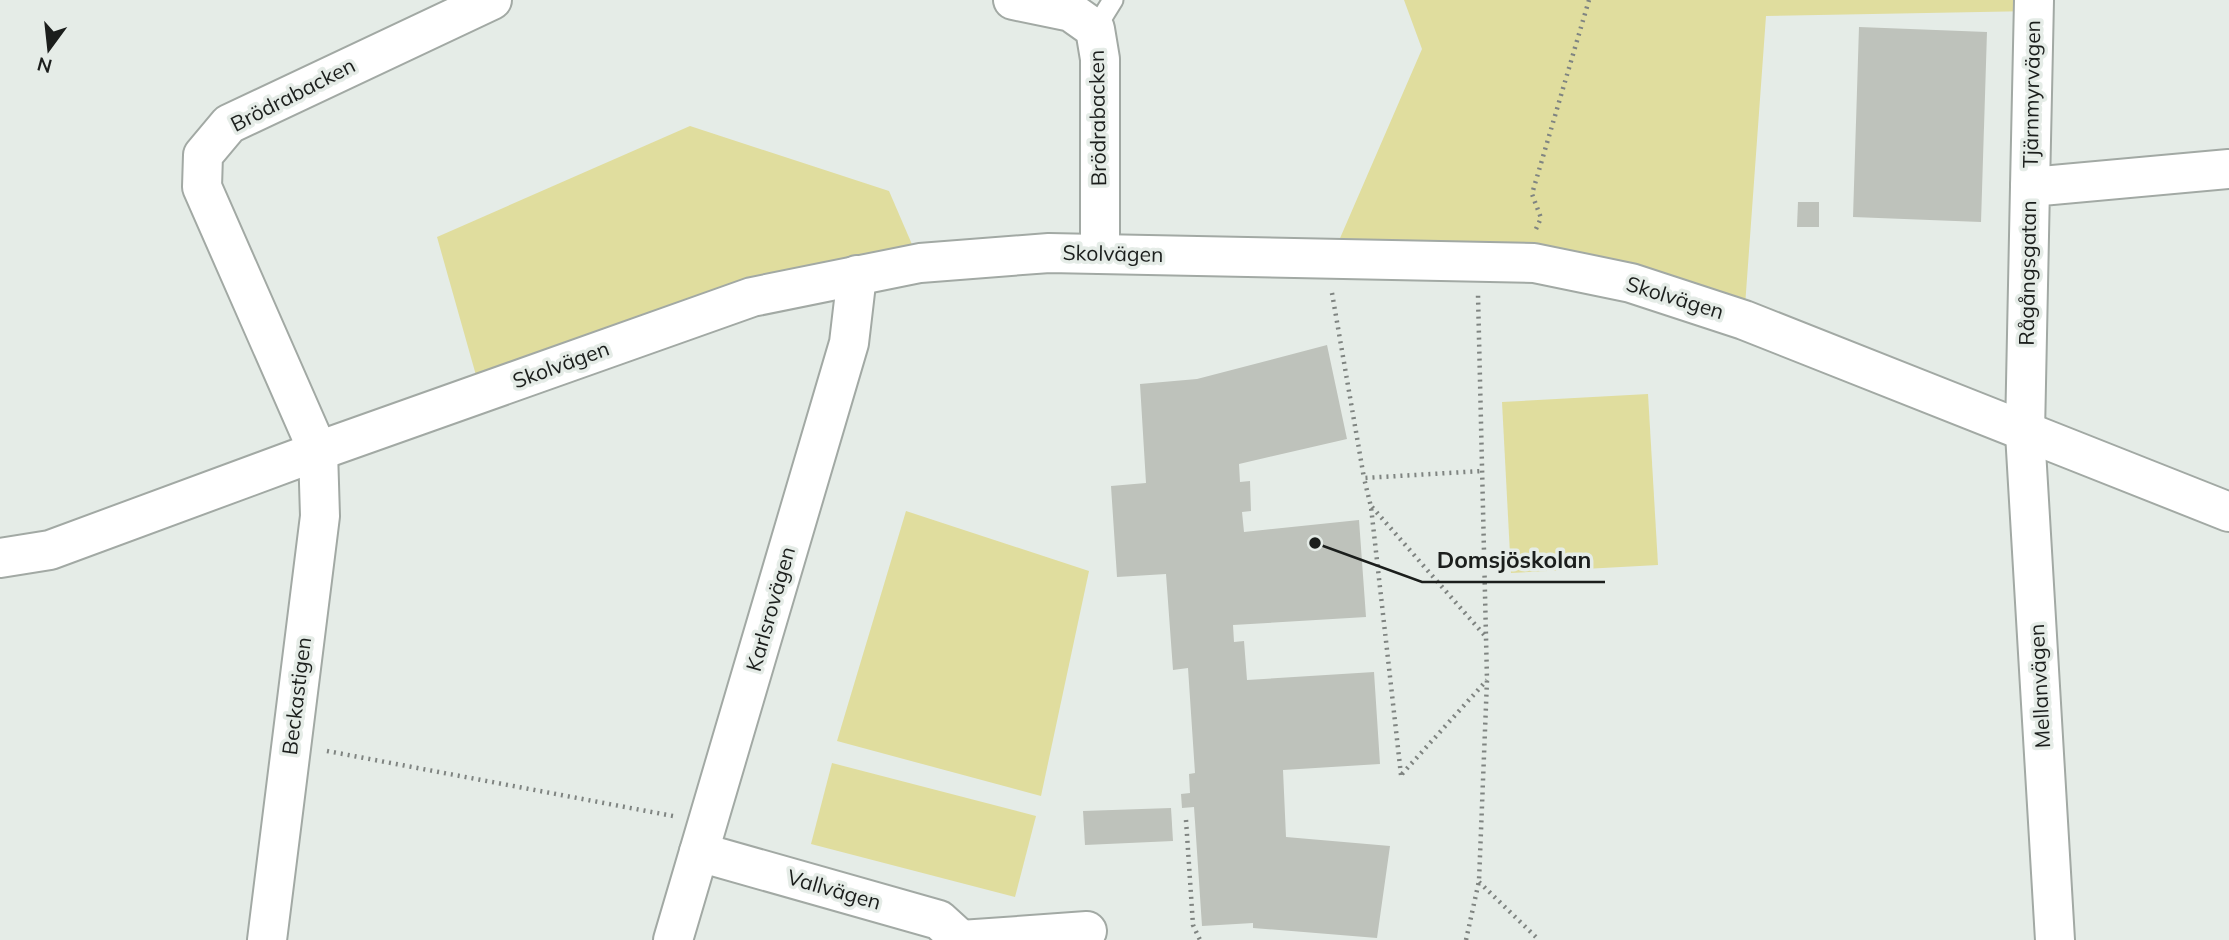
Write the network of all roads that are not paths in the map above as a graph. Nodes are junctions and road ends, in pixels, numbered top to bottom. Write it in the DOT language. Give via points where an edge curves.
graph roads {
  1 [pos="492,0"];
  2 [pos="1013,0"];
  3 [pos="2034,0"];
  4 [pos="1104,14"];
  5 [pos="2229,169"];
  6 [pos="2030,187"];
  7 [pos="1100,254"];
  8 [pos="857,275"];
  9 [pos="2025,433"];
  10 [pos="318,451"];
  11 [pos="2229,512"];
  12 [pos="0,558"];
  13 [pos="704,837"];
  14 [pos="1087,931"];
  15 [pos="267,940"];
  16 [pos="674,940"];
  17 [pos="961,940"];
  18 [pos="2055,940"];
  1 -- 10 [label="street, Brödrabacken" via="229,124 203,155 202,187"];
  2 -- 4 [label="street, Brödrabacken"];
  3 -- 6 [label="street, Tjärnmyrvägen"];
  4 -- 7 [label="street, Brödrabacken"];
  5 -- 6 [label="street, Rågångsgatan"];
  6 -- 9 [label="street, Rågångsgatan"];
  7 -- 8 [label="street, Skolvägen" via="1049,253 920,263"];
  7 -- 9 [label="street, Skolvägen" via="1534,263 1631,283 1744,320"];
  8 -- 10 [label="street, Skolvägen" via="752,297"];
  8 -- 13 [label="street, Karlsrovägen" via="849,343"];
  9 -- 11 [label="street, Skolvägen"];
  9 -- 18 [label="street, Mellanvägen"];
  10 -- 12 [label="street, Skolvägen" via="50,550"];
  10 -- 15 [label="street, Beckastigen" via="320,516"];
  13 -- 16 [label="street, Karlsrovägen"];
  13 -- 17 [label="street, Vallvägen" via="939,920"];
  14 -- 17 [label="street"];
}
